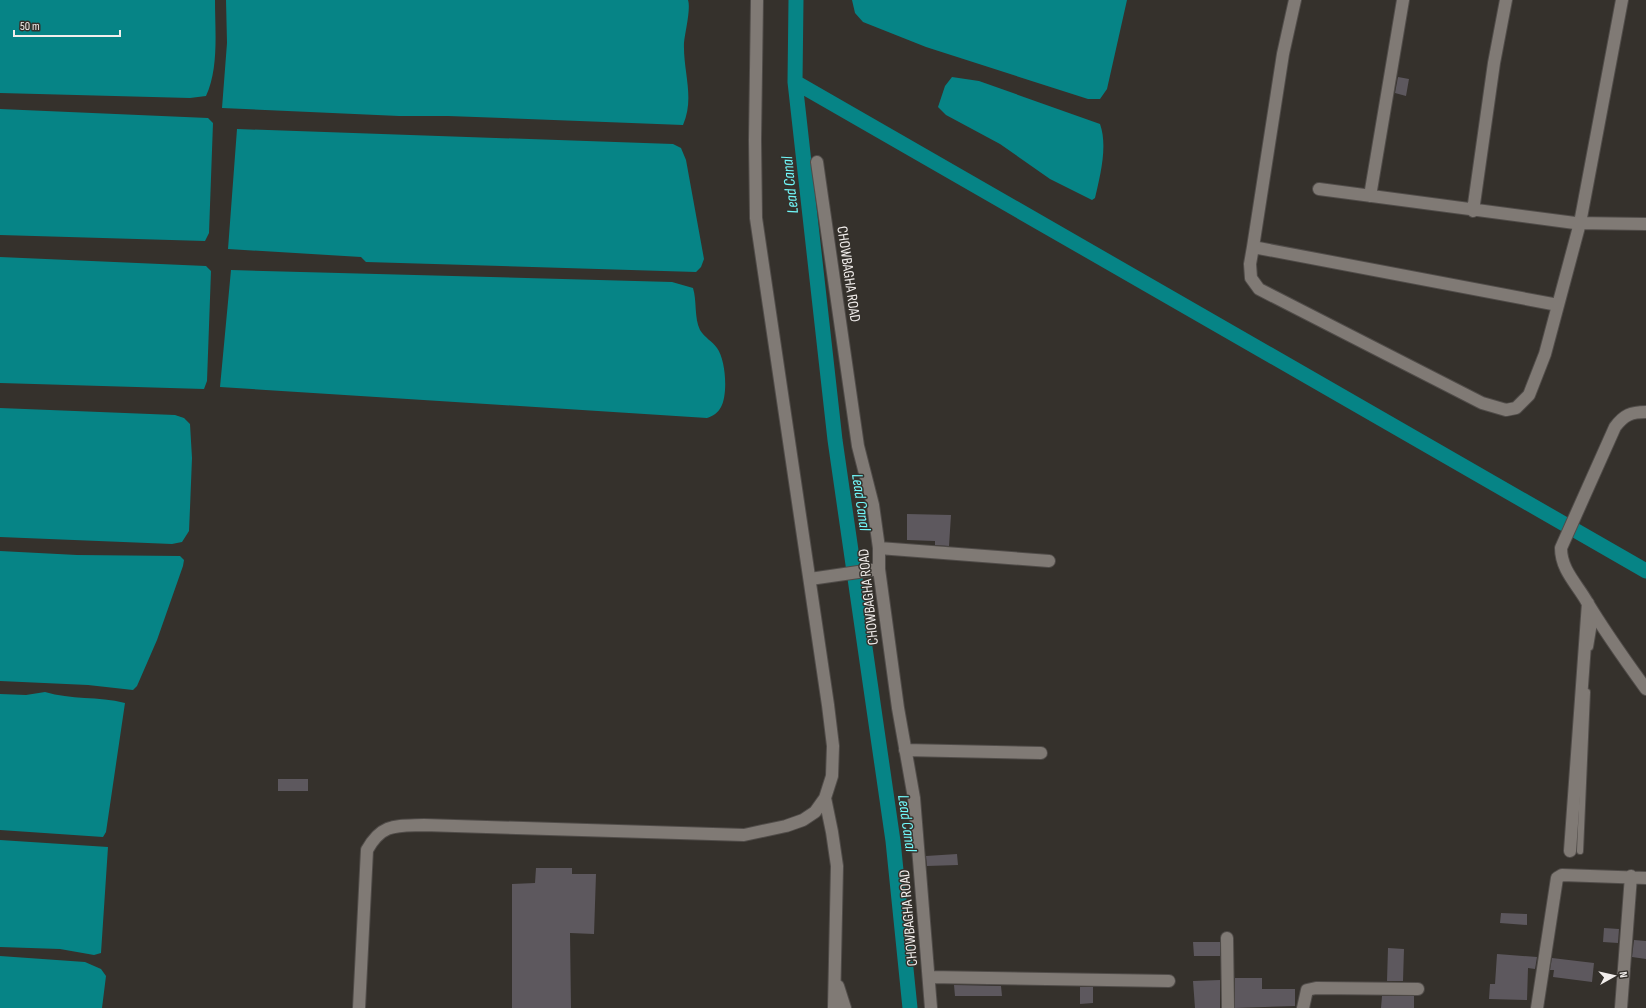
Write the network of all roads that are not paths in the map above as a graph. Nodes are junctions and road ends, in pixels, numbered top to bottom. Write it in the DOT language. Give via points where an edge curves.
graph roads {
  1 [pos="756,0"];
  2 [pos="1295,0"];
  3 [pos="1404,0"];
  4 [pos="1506,0"];
  5 [pos="1622,0"];
  6 [pos="817,162"];
  7 [pos="1319,189"];
  8 [pos="1370,196"];
  9 [pos="1473,211"];
  10 [pos="1580,223"];
  11 [pos="1646,224"];
  12 [pos="1253,247"];
  13 [pos="1558,305"];
  14 [pos="1646,412"];
  15 [pos="879,548"];
  16 [pos="1049,561"];
  17 [pos="879,570"];
  18 [pos="810,578"];
  19 [pos="1588,602"];
  20 [pos="1595,617"];
  21 [pos="1646,689"];
  22 [pos="905,750"];
  23 [pos="1041,753"];
  24 [pos="825,798"];
  25 [pos="1575,851"];
  26 [pos="1631,876"];
  27 [pos="1646,878"];
  28 [pos="1227,938"];
  29 [pos="835,975"];
  30 [pos="929,977"];
  31 [pos="1169,980"];
  32 [pos="1418,989"];
  33 [pos="359,1008"];
  34 [pos="834,1008"];
  35 [pos="845,1008"];
  36 [pos="931,1008"];
  37 [pos="1228,1008"];
  38 [pos="1303,1008"];
  39 [pos="1538,1008"];
  40 [pos="1622,1008"];
  1 -- 18 [label="street" via="756,218"];
  2 -- 12 [label="street"];
  3 -- 8 [label="street"];
  4 -- 9 [label="street" via="1494,63"];
  5 -- 10 [label="street"];
  6 -- 15 [label="street, CHOWBAGHA ROAD" via="858,446 873,505"];
  7 -- 8 [label="street"];
  8 -- 9 [label="street"];
  9 -- 10 [label="street"];
  10 -- 11 [label="street"];
  10 -- 13 [label="street"];
  12 -- 13 [label="street"];
  12 -- 13 [label="street" via="1251,278 1259,289 1482,403 1506,410 1516,408 1529,395 1545,354"];
  14 -- 19 [label="street" via="1630,414 1622,418 1615,427 1561,548 1565,568"];
  15 -- 16 [label="street"];
  15 -- 17 [label="street, CHOWBAGHA ROAD"];
  17 -- 18 [label="street"];
  17 -- 22 [label="street, CHOWBAGHA ROAD"];
  18 -- 24 [label="street" via="833,746 832,776"];
  19 -- 20 [label="street"];
  19 -- 25 [label="street"];
  20 -- 21 [label="street"];
  20 -- 25 [label="lane" via="1589,653"];
  22 -- 23 [label="street"];
  22 -- 30 [label="street, CHOWBAGHA ROAD" via="914,798"];
  24 -- 29 [label="street" via="837,866"];
  24 -- 33 [label="street" via="815,812 803,820 744,835 424,825 386,829 377,834 368,850"];
  26 -- 27 [label="street"];
  26 -- 39 [label="street" via="1562,875 1557,878"];
  26 -- 40 [label="street"];
  28 -- 37 [label="street"];
  29 -- 34 [label="street"];
  29 -- 35 [label="street"];
  30 -- 31 [label="street"];
  30 -- 36 [label="street, CHOWBAGHA ROAD"];
  32 -- 38 [label="street" via="1316,988 1307,990"];
}
